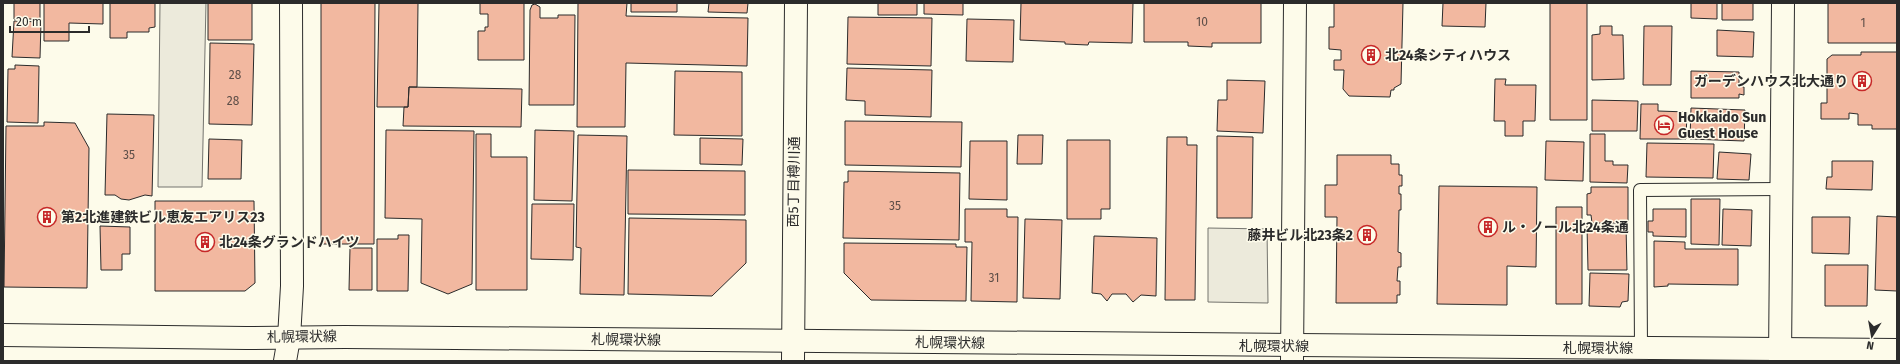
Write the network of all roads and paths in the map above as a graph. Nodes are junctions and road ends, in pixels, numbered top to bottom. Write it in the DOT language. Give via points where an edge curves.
graph roads {
  1 [pos="291,3"];
  2 [pos="796,3"];
  3 [pos="1295,3"];
  4 [pos="1783,3"];
  5 [pos="1781,189"];
  6 [pos="3,335"];
  7 [pos="289,338"];
  8 [pos="1641,348"];
  9 [pos="1897,350"];
  10 [pos="793,351"];
  11 [pos="1292,353"];
  12 [pos="1780,355"];
  13 [pos="286,361"];
  1 -- 7 [label="main road" via="292,286"];
  2 -- 10 [label="main road, 西5丁目樽川通"];
  3 -- 11 [label="main road"];
  4 -- 5 [label="main road"];
  5 -- 8 [label="lane" via="1640,190"];
  5 -- 12 [label="main road"];
  6 -- 7 [label="main road, 札幌環状線"];
  7 -- 10 [label="main road, 札幌環状線" via="345,337"];
  7 -- 13 [label="main road"];
  8 -- 11 [label="main road, 札幌環状線"];
  8 -- 12 [label="main road, 札幌環状線"];
  9 -- 12 [label="main road, 札幌環状線"];
  10 -- 11 [label="main road, 札幌環状線"];
}
